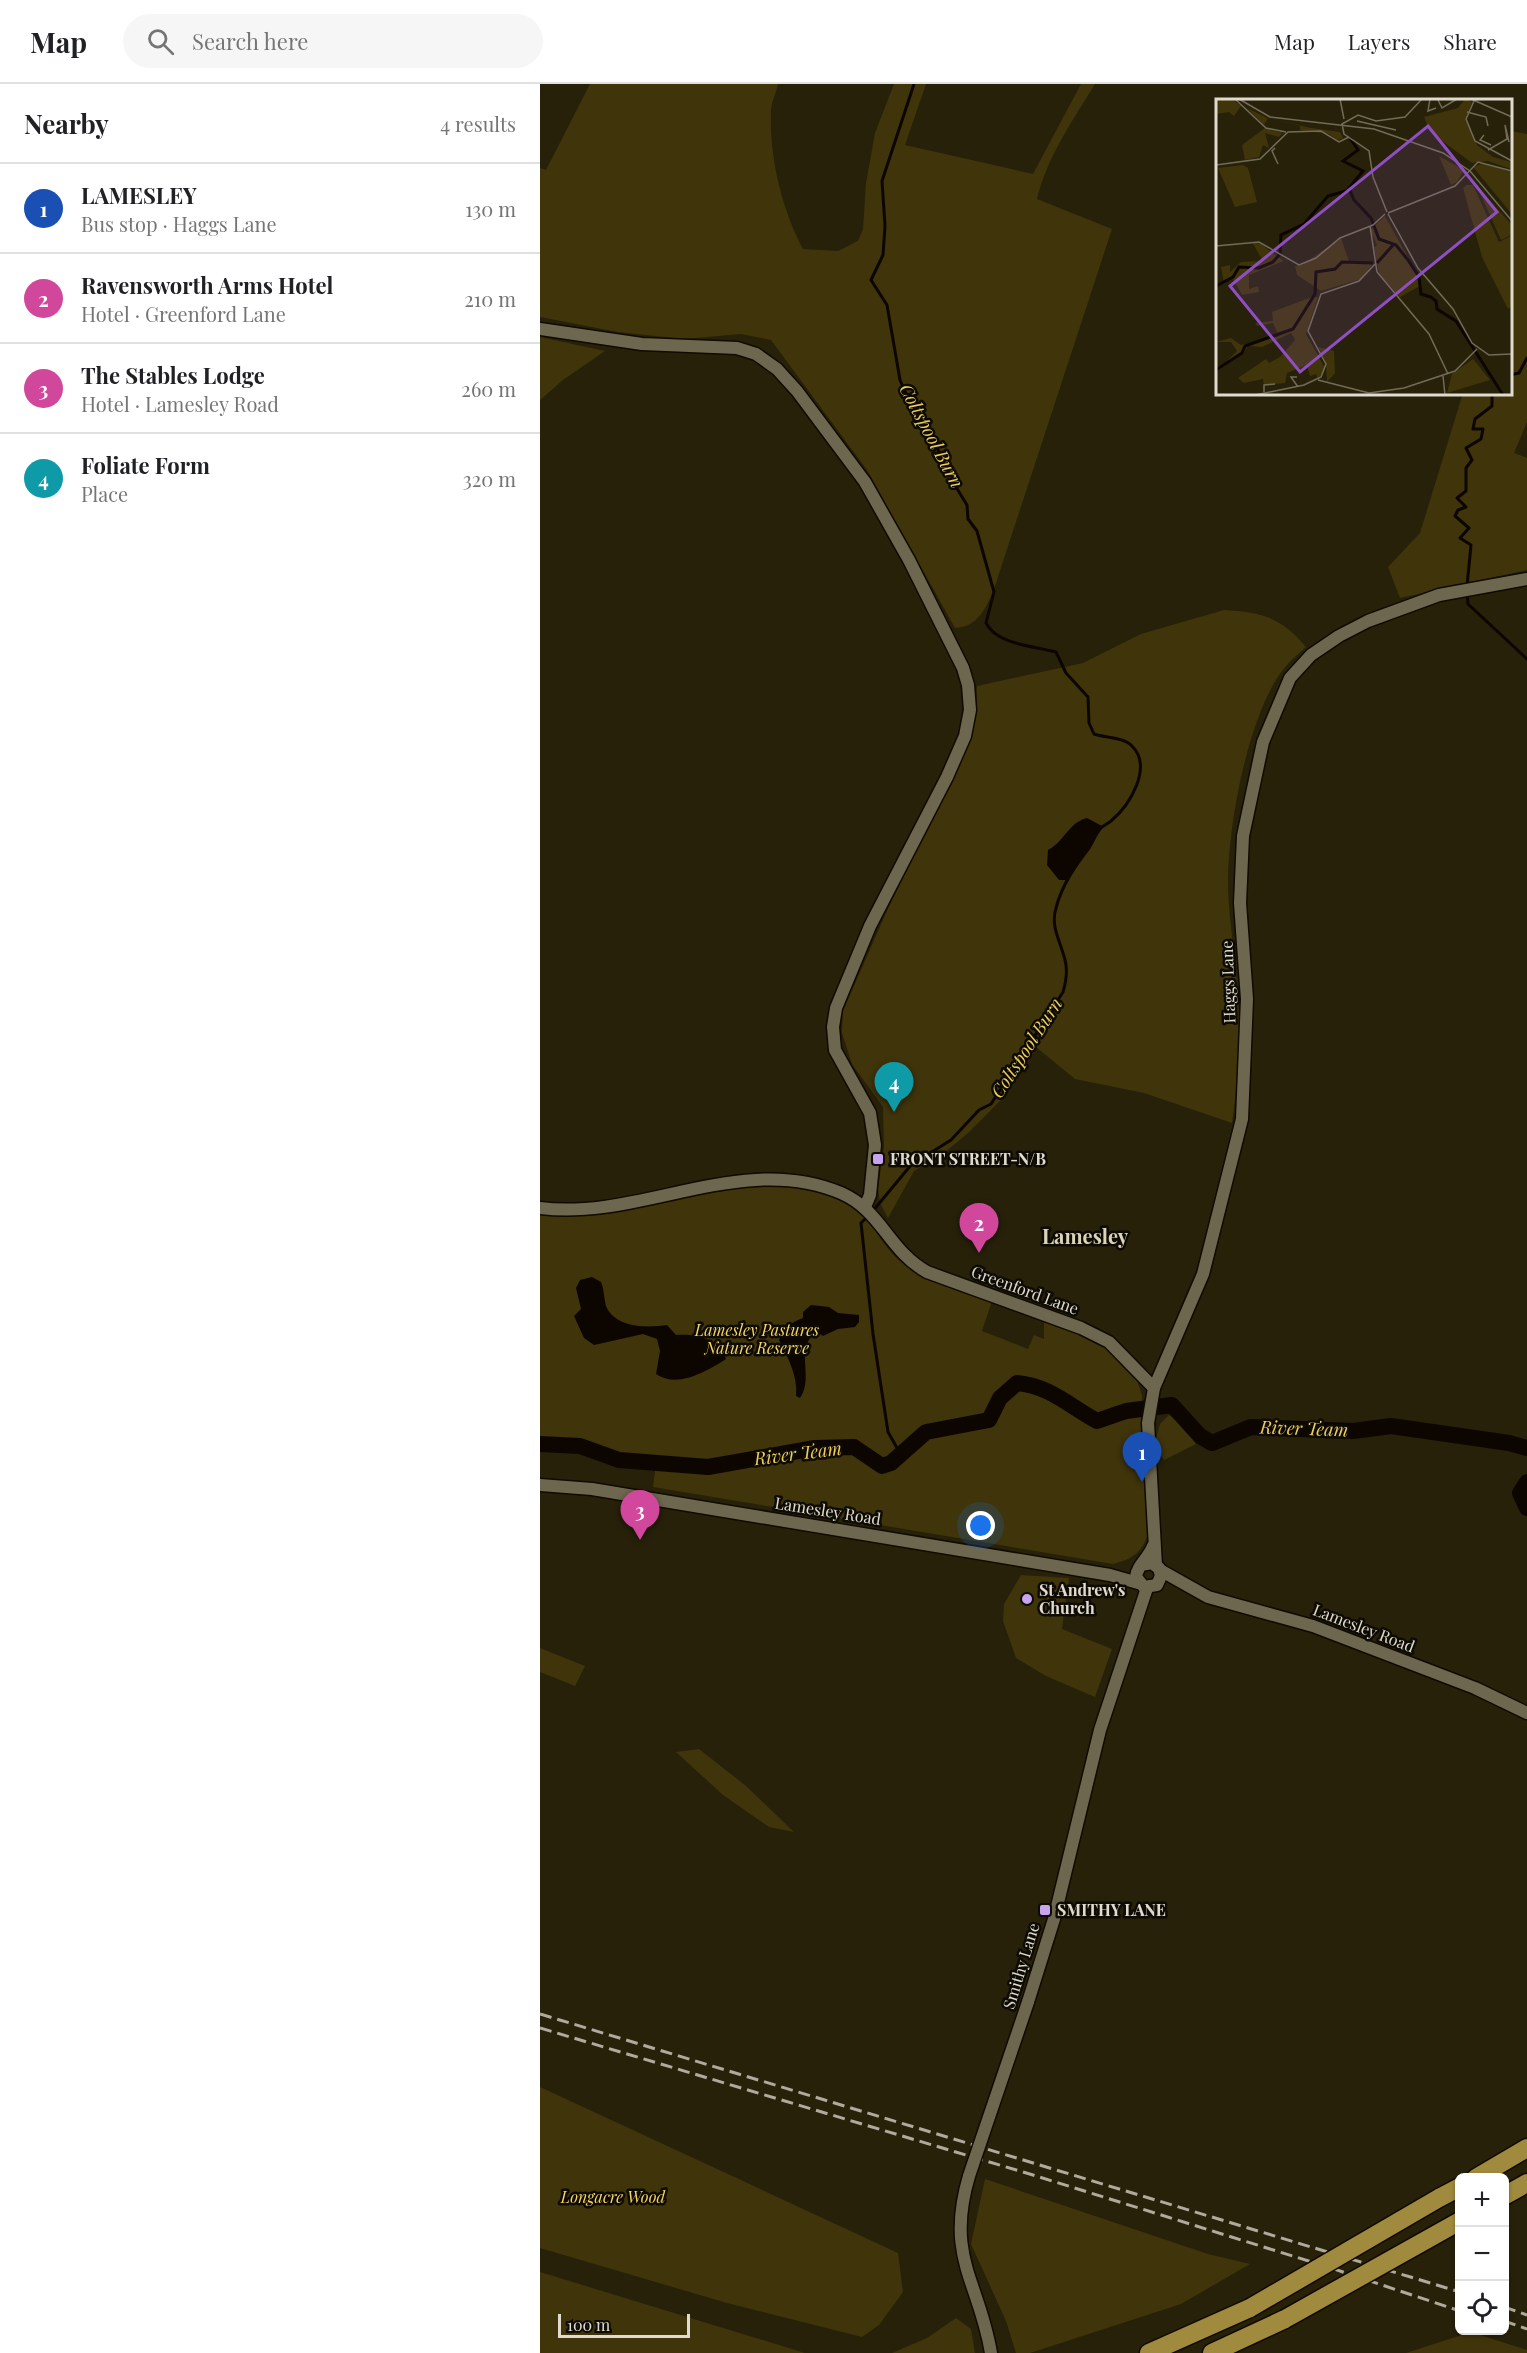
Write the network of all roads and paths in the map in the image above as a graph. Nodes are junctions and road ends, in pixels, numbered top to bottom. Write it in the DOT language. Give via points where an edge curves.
graph roads {
  1 [pos="540,329"];
  2 [pos="1527,579"];
  3 [pos="865,1207"];
  4 [pos="540,1208"];
  5 [pos="1154,1391"];
  6 [pos="540,1485"];
  7 [pos="1153,1539"];
  8 [pos="1140,1567"];
  9 [pos="1110,1575"];
  10 [pos="1152,1578"];
  11 [pos="1527,1713"];
  12 [pos="1527,2148"];
  13 [pos="1484,2173"];
  14 [pos="1527,2183"];
  15 [pos="1455,2190"];
  16 [pos="1509,2193"];
  17 [pos="1455,2224"];
  18 [pos="991,2351"];
  19 [pos="1149,2353"];
  20 [pos="1212,2353"];
  1 -- 3 [label="street" via="642,344 737,348 756,354 777,369 865,482 963,668 970,710 965,736 870,926 836,1008 835,1050 870,1113 875,1145 870,1195"];
  2 -- 5 [label="street, Haggs Lane" via="1439,595 1368,621 1311,655 1290,678 1263,742 1243,836 1240,903 1247,999 1242,1119 1203,1274"];
  3 -- 4 [label="street, Greenford Lane" via="819,1186 771,1179 742,1180 588,1209"];
  3 -- 5 [label="street, Greenford Lane" via="909,1262 1108,1342"];
  5 -- 7 [label="street, Haggs Lane" via="1148,1424"];
  6 -- 9 [label="street, Lamesley Road" via="592,1489"];
  7 -- 8 [label="street, Haggs Lane" via="1150,1554"];
  7 -- 10 [label="street, Haggs Lane"];
  8 -- 9 [label="street, Lamesley Road"];
  8 -- 10 [label="street" via="1136,1574"];
  8 -- 10 [label="street, Lamesley Road" via="1149,1563"];
  9 -- 10 [label="street, Lamesley Road"];
  10 -- 11 [label="street, Lamesley Road" via="1218,1601 1313,1626 1475,1688"];
  10 -- 18 [label="street, Smithy Lane, bridge" via="1100,1730 1053,1919 962,2205 960,2245 964,2266"];
  12 -- 13 [label="highway"];
  14 -- 16 [label="highway"];
  15 -- 19 [label="highway, bridge" via="1250,2308"];
  17 -- 20 [label="highway, bridge" via="1285,2319"];
}
